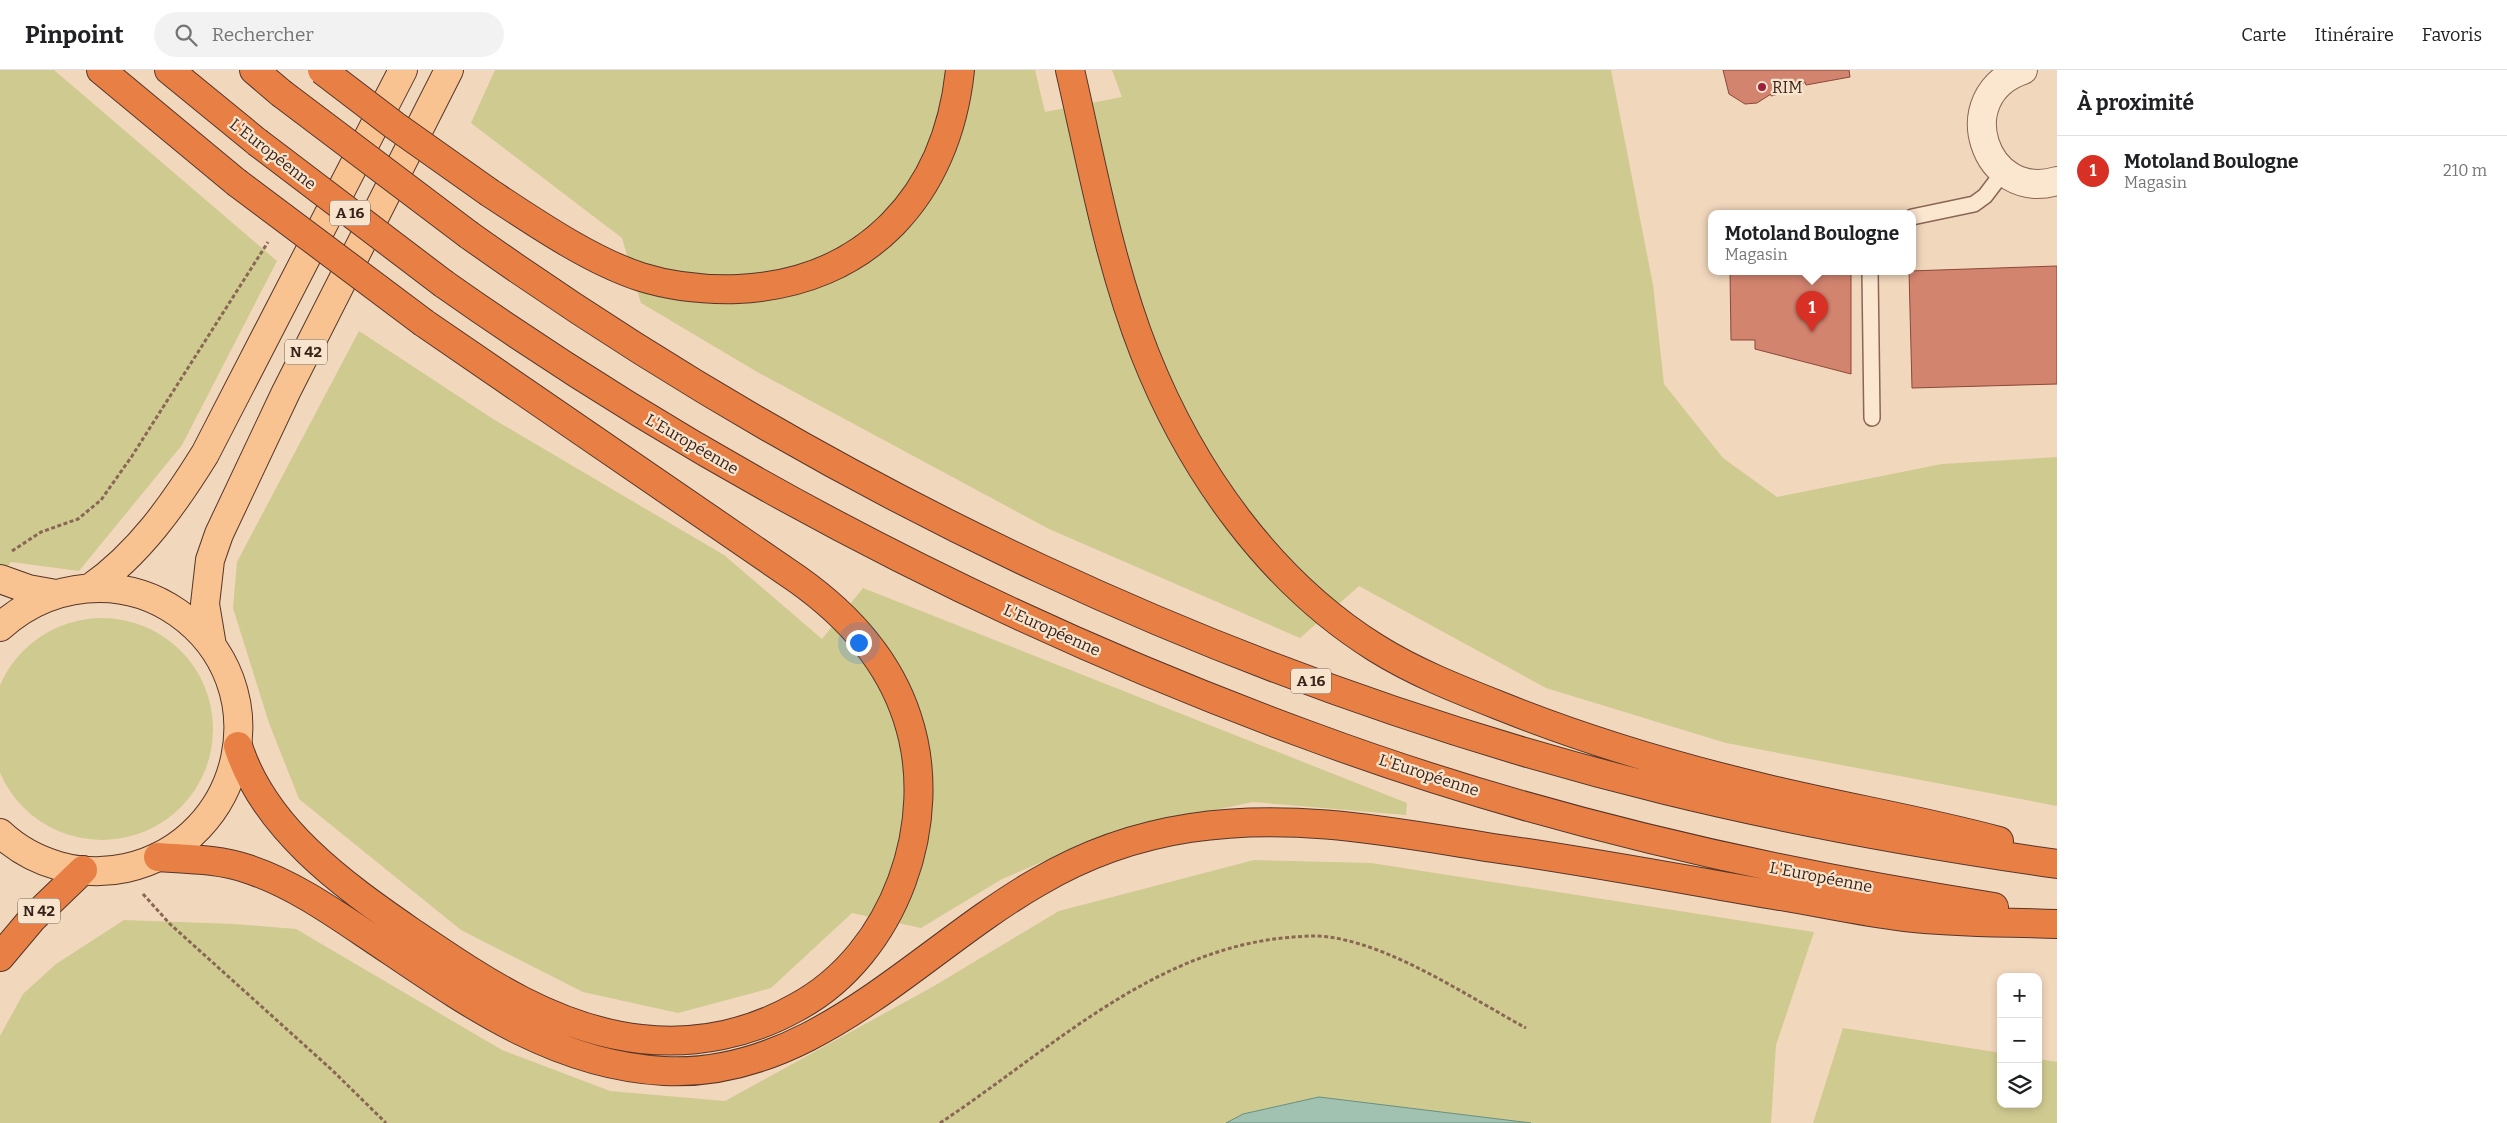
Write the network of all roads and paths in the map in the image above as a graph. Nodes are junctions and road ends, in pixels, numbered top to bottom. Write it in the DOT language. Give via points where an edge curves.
graph roads {
  1 [pos="101,70"];
  2 [pos="168,70"];
  3 [pos="254,70"];
  4 [pos="322,70"];
  5 [pos="403,70"];
  6 [pos="449,70"];
  7 [pos="960,70"];
  8 [pos="1070,70"];
  9 [pos="1987,70"];
  10 [pos="2023,70"];
  11 [pos="1988,98"];
  12 [pos="2004,171"];
  13 [pos="2057,181"];
  14 [pos="1916,216"];
  15 [pos="271,236"];
  16 [pos="1870,275"];
  17 [pos="1872,418"];
  18 [pos="2,568"];
  19 [pos="90,588"];
  20 [pos="56,594"];
  21 [pos="0,627"];
  22 [pos="212,646"];
  23 [pos="238,746"];
  24 [pos="0,833"];
  25 [pos="2057,856"];
  26 [pos="158,857"];
  27 [pos="2057,864"];
  28 [pos="122,869"];
  29 [pos="83,870"];
  30 [pos="2057,916"];
  31 [pos="2057,924"];
  32 [pos="0,957"];
  33 [pos="1526,1028"];
  34 [pos="386,1123"];
  35 [pos="940,1123"];
  1 -- 23 [label="highway, bridge" via="236,182 424,324 618,454 830,604 864,640 900,697 916,760 916,832 904,877 874,935 848,967 815,996 779,1016 732,1034 688,1040 641,1039 591,1030 537,1009 489,983 394,920 349,886 292,835 267,805 245,770"];
  2 -- 30 [label="highway, L'Européenne / A 16, bridge" via="444,284 566,367 794,502 1018,615 1139,668 1342,748 1486,794 1664,842 1842,881"];
  3 -- 27 [label="highway, A 16, bridge" via="469,235 675,372 832,463 1041,569 1208,642 1442,726 1662,789 1851,831"];
  4 -- 7 [label="highway, bridge" via="490,193 594,257 642,278 689,288 714,289 758,288 802,279 841,264 892,225 919,193 930,173 947,134"];
  5 -- 19 [label="main road, N 42" via="200,462 140,545 116,569"];
  6 -- 22 [label="main road, N 42" via="286,392 219,534 210,560 205,604"];
  8 -- 25 [label="highway" via="1123,290 1145,355 1169,408 1230,510 1287,576 1329,614 1375,648 1423,673 1565,730 1734,781 1937,825"];
  9 -- 11 [label="street"];
  10 -- 11 [label="street" via="2003,81"];
  11 -- 12 [label="street" via="1983,114 1983,138 1992,159"];
  12 -- 13 [label="street" via="2030,183"];
  12 -- 14 [label="lane" via="1985,196 1974,204"];
  15 -- 18 [label="path" via="233,300 101,500 78,519 41,532"];
  16 -- 17 [label="lane"];
  18 -- 20 [label="main road" via="28,589"];
  19 -- 20 [label="main road"];
  19 -- 22 [label="main road" via="132,592 159,602 194,626"];
  20 -- 21 [label="main road" via="25,608"];
  22 -- 23 [label="main road" via="234,694"];
  23 -- 26 [label="main road" via="232,772 216,807 190,836"];
  24 -- 29 [label="main road" via="35,857 58,866"];
  26 -- 28 [label="main road"];
  26 -- 31 [label="highway" via="223,862 261,874 324,906 466,1002 512,1029 584,1057 632,1068 668,1071 722,1068 749,1062 814,1034 1013,897 1085,858 1162,833 1234,823 1290,821 1357,827 1571,859 1908,917"];
  28 -- 29 [label="main road"];
  28 -- 34 [label="path" via="170,924"];
  29 -- 32 [label="highway, N 42" via="32,919"];
  33 -- 35 [label="path" via="1399,959 1368,947 1334,938 1292,937 1246,943 1172,971 1092,1013"];
}
